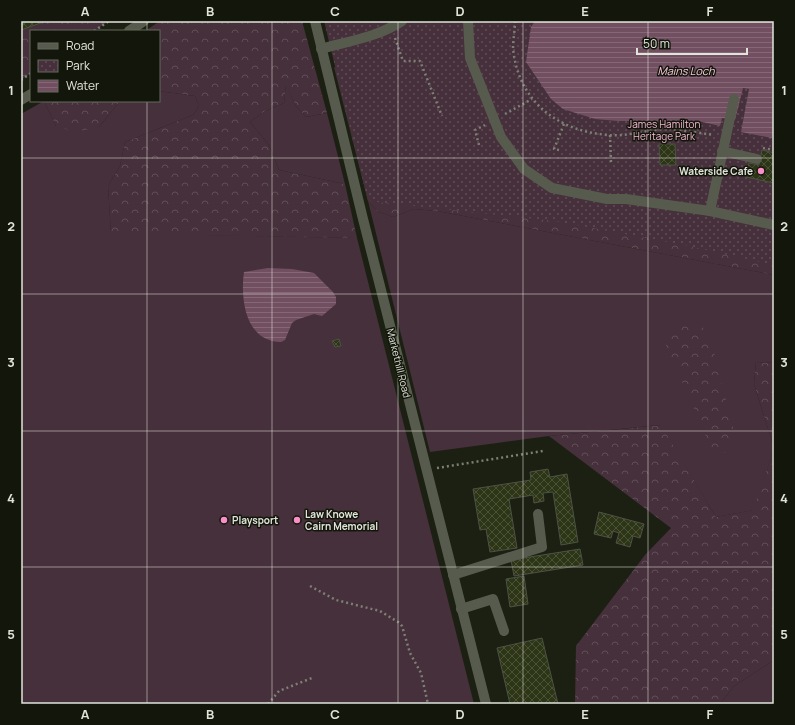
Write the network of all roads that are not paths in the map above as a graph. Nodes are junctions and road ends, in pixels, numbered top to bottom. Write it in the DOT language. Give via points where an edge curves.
graph roads {
  1 [pos="144,21"];
  2 [pos="315,21"];
  3 [pos="402,21"];
  4 [pos="468,21"];
  5 [pos="130,30"];
  6 [pos="321,49"];
  7 [pos="30,95"];
  8 [pos="734,99"];
  9 [pos="21,100"];
  10 [pos="722,151"];
  11 [pos="757,159"];
  12 [pos="710,211"];
  13 [pos="774,225"];
  14 [pos="538,514"];
  15 [pos="452,575"];
  16 [pos="461,609"];
  17 [pos="504,631"];
  18 [pos="486,704"];
  1 -- 5 [label="street"];
  2 -- 6 [label="street, Markethill Road"];
  3 -- 6 [label="street" via="392,28 366,37"];
  4 -- 12 [label="street" via="470,58 502,137 524,169 552,188 607,199 626,199"];
  6 -- 15 [label="street, Markethill Road"];
  7 -- 9 [label="street"];
  8 -- 10 [label="street"];
  10 -- 11 [label="street"];
  10 -- 12 [label="street"];
  12 -- 13 [label="street"];
  14 -- 15 [label="street" via="542,547"];
  15 -- 16 [label="street, Markethill Road"];
  16 -- 17 [label="street" via="493,599"];
  16 -- 18 [label="street, Markethill Road"];
}
